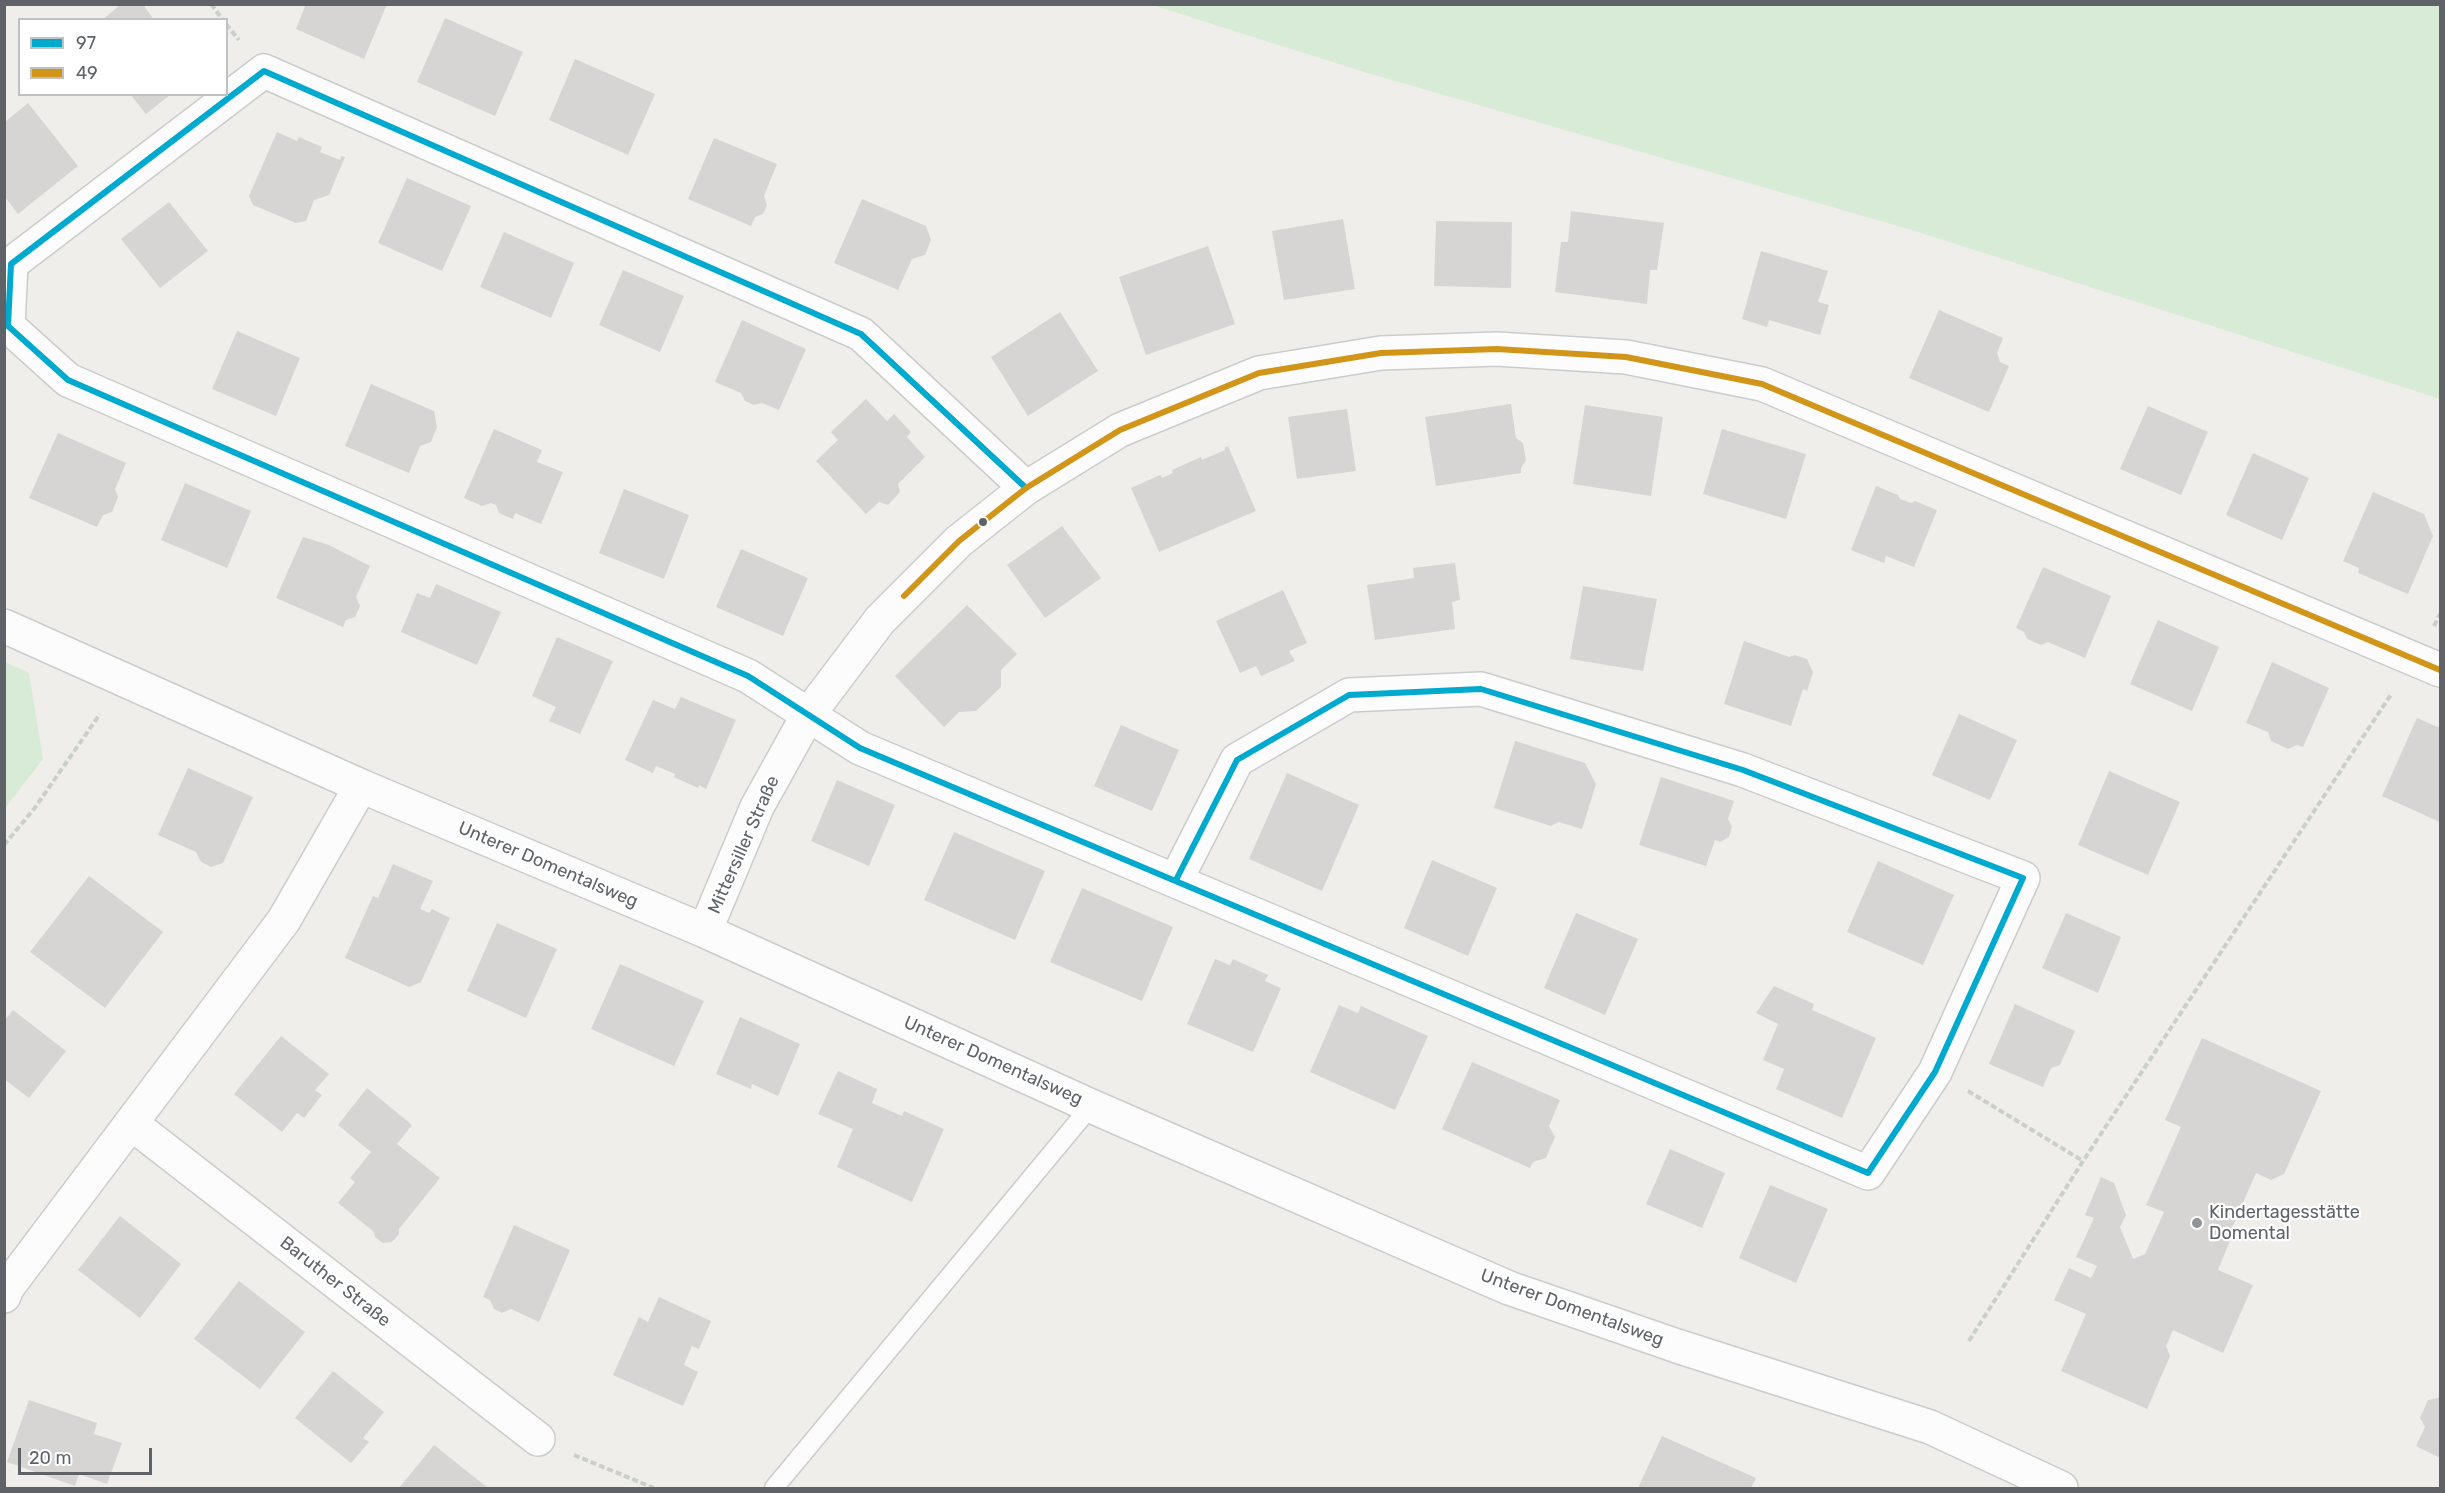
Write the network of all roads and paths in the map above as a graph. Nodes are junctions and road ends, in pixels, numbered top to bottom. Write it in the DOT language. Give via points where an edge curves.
graph roads {
  1 [pos="212,4"];
  2 [pos="222,18"];
  3 [pos="1026,488"];
  4 [pos="2440,614"];
  5 [pos="4,626"];
  6 [pos="2427,665"];
  7 [pos="122,681"];
  8 [pos="808,715"];
  9 [pos="361,786"];
  10 [pos="4,845"];
  11 [pos="1176,880"];
  12 [pos="705,932"];
  13 [pos="1935,1072"];
  14 [pos="1091,1106"];
  15 [pos="132,1124"];
  16 [pos="2083,1161"];
  17 [pos="4,1296"];
  18 [pos="1969,1341"];
  19 [pos="538,1439"];
  20 [pos="654,1488"];
  21 [pos="774,1488"];
  22 [pos="2061,1488"];
  1 -- 2 [label="path"];
  3 -- 6 [label="street, Mittersiller Straße" via="1120,430 1259,373 1381,353 1497,349 1626,357 1762,384"];
  3 -- 8 [label="street, Mittersiller Straße" via="959,541 880,620"];
  3 -- 8 [label="street" via="861,334 264,71 11,264 8,326 68,381 748,676"];
  4 -- 6 [label="path"];
  5 -- 7 [label="street, Unterer Domentalsweg"];
  6 -- 16 [label="path"];
  7 -- 9 [label="street, Unterer Domentalsweg"];
  7 -- 10 [label="path" via="34,809"];
  8 -- 11 [label="street" via="860,748"];
  8 -- 12 [label="street, Mittersiller Straße" via="757,807"];
  9 -- 12 [label="street, Unterer Domentalsweg"];
  9 -- 15 [label="street" via="284,920"];
  11 -- 13 [label="street" via="1868,1173"];
  11 -- 13 [label="street" via="1237,760 1350,695 1481,688 1743,770 2023,878"];
  12 -- 14 [label="street, Unterer Domentalsweg"];
  13 -- 16 [label="path"];
  14 -- 21 [label="lane, Unterer Domentalsweg"];
  14 -- 22 [label="street, Unterer Domentalsweg" via="1509,1288 1930,1427"];
  15 -- 17 [label="street"];
  15 -- 19 [label="street, Baruther Straße"];
  16 -- 18 [label="path"];
  19 -- 20 [label="path"];
}
